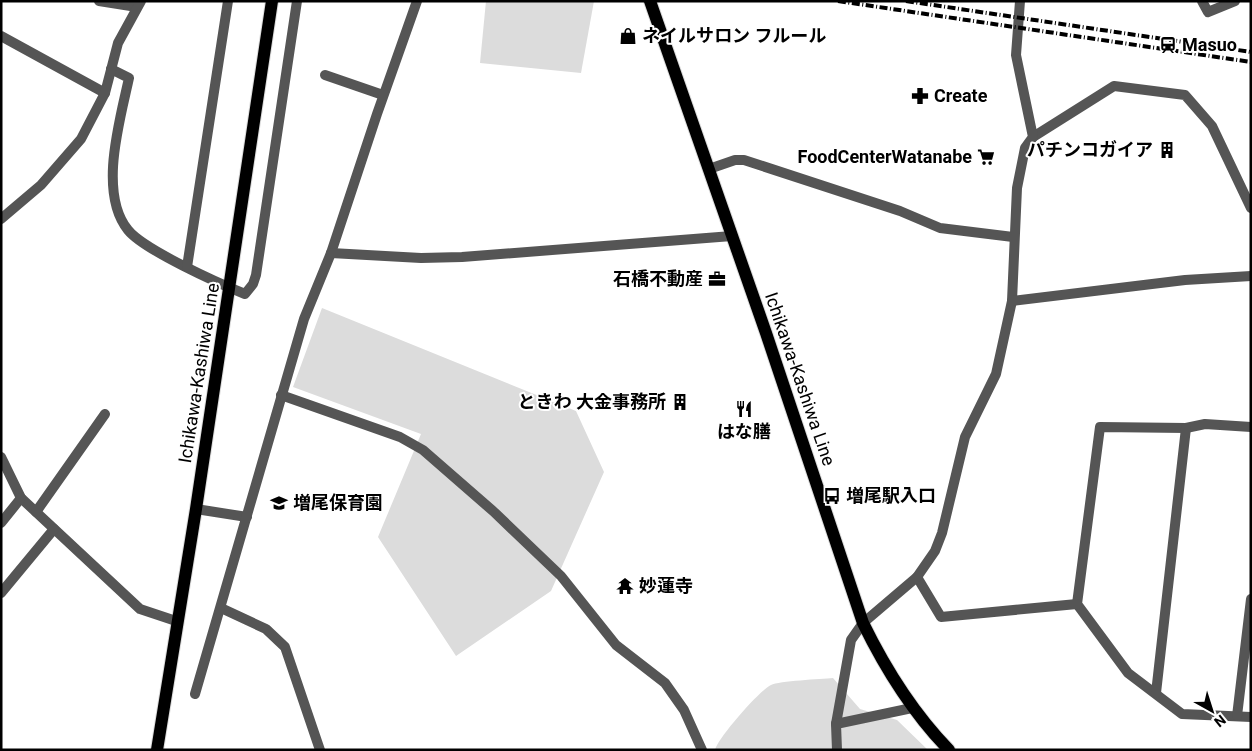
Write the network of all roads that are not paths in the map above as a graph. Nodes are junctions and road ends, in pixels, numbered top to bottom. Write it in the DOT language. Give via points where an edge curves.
graph roads {
  1 [pos="99,1"];
  2 [pos="228,1"];
  3 [pos="272,1"];
  4 [pos="297,1"];
  5 [pos="417,1"];
  6 [pos="650,1"];
  7 [pos="1020,1"];
  8 [pos="1202,1"];
  9 [pos="1235,1"];
  10 [pos="139,4"];
  11 [pos="1,36"];
  12 [pos="111,69"];
  13 [pos="325,75"];
  14 [pos="105,93"];
  15 [pos="384,95"];
  16 [pos="1033,137"];
  17 [pos="709,169"];
  18 [pos="1251,208"];
  19 [pos="1,219"];
  20 [pos="732,236"];
  21 [pos="1013,237"];
  22 [pos="331,253"];
  23 [pos="187,267"];
  24 [pos="1251,276"];
  25 [pos="230,288"];
  26 [pos="1012,301"];
  27 [pos="281,395"];
  28 [pos="105,414"];
  29 [pos="1251,427"];
  30 [pos="1186,428"];
  31 [pos="1,458"];
  32 [pos="4,471"];
  33 [pos="21,498"];
  34 [pos="196,509"];
  35 [pos="36,512"];
  36 [pos="247,517"];
  37 [pos="1,523"];
  38 [pos="54,529"];
  39 [pos="917,578"];
  40 [pos="1,593"];
  41 [pos="1251,598"];
  42 [pos="1077,604"];
  43 [pos="221,608"];
  44 [pos="176,621"];
  45 [pos="863,623"];
  46 [pos="1156,693"];
  47 [pos="195,694"];
  48 [pos="912,708"];
  49 [pos="1237,716"];
  50 [pos="1251,717"];
  51 [pos="836,724"];
  52 [pos="157,750"];
  53 [pos="320,750"];
  54 [pos="702,750"];
  55 [pos="837,750"];
  56 [pos="949,750"];
  1 -- 10 [label="street"];
  2 -- 23 [label="street"];
  3 -- 25 [label="main road, Ichikawa-Kashiwa Line"];
  4 -- 25 [label="street" via="254,284 245,294"];
  5 -- 15 [label="street"];
  6 -- 17 [label="main road, Ichikawa-Kashiwa Line"];
  7 -- 16 [label="street" via="1016,55"];
  8 -- 9 [label="street" via="1208,12"];
  10 -- 12 [label="street" via="118,43"];
  11 -- 14 [label="street"];
  12 -- 14 [label="street"];
  12 -- 23 [label="street" via="129,78 116,132 112,170 122,221 142,241"];
  13 -- 15 [label="street"];
  14 -- 19 [label="street" via="81,139 41,185"];
  15 -- 22 [label="street"];
  16 -- 18 [label="street" via="1114,86 1185,95 1212,126"];
  16 -- 21 [label="street" via="1024,148"];
  17 -- 20 [label="main road, Ichikawa-Kashiwa Line"];
  17 -- 21 [label="street" via="744,160 900,211 940,228"];
  20 -- 22 [label="street" via="462,257"];
  20 -- 45 [label="main road, Ichikawa-Kashiwa Line"];
  21 -- 26 [label="street"];
  22 -- 27 [label="street" via="304,318"];
  23 -- 25 [label="street"];
  24 -- 26 [label="street" via="1185,280"];
  25 -- 34 [label="main road, Ichikawa-Kashiwa Line"];
  26 -- 39 [label="street" via="996,374 965,437 942,534"];
  27 -- 36 [label="street"];
  27 -- 54 [label="street" via="400,437 423,450 561,576 616,645 665,683 684,710"];
  28 -- 35 [label="street"];
  29 -- 30 [label="street" via="1205,424"];
  30 -- 42 [label="street" via="1100,427"];
  30 -- 46 [label="street"];
  31 -- 32 [label="street"];
  32 -- 33 [label="street"];
  33 -- 35 [label="street"];
  33 -- 37 [label="street"];
  34 -- 36 [label="street"];
  34 -- 44 [label="main road, Ichikawa-Kashiwa Line"];
  35 -- 38 [label="street"];
  36 -- 43 [label="street"];
  38 -- 40 [label="street"];
  38 -- 44 [label="street" via="140,609"];
  39 -- 42 [label="street" via="942,617"];
  39 -- 45 [label="street"];
  41 -- 49 [label="street"];
  42 -- 46 [label="street" via="1128,673"];
  43 -- 47 [label="street"];
  43 -- 53 [label="street" via="266,629 285,647"];
  44 -- 52 [label="main road, Ichikawa-Kashiwa Line"];
  45 -- 48 [label="main road, Ichikawa-Kashiwa Line" via="885,667"];
  45 -- 51 [label="street" via="851,640"];
  46 -- 49 [label="street" via="1182,714"];
  48 -- 51 [label="street"];
  48 -- 56 [label="main road, Ichikawa-Kashiwa Line"];
  49 -- 50 [label="street"];
  51 -- 55 [label="street"];
}
